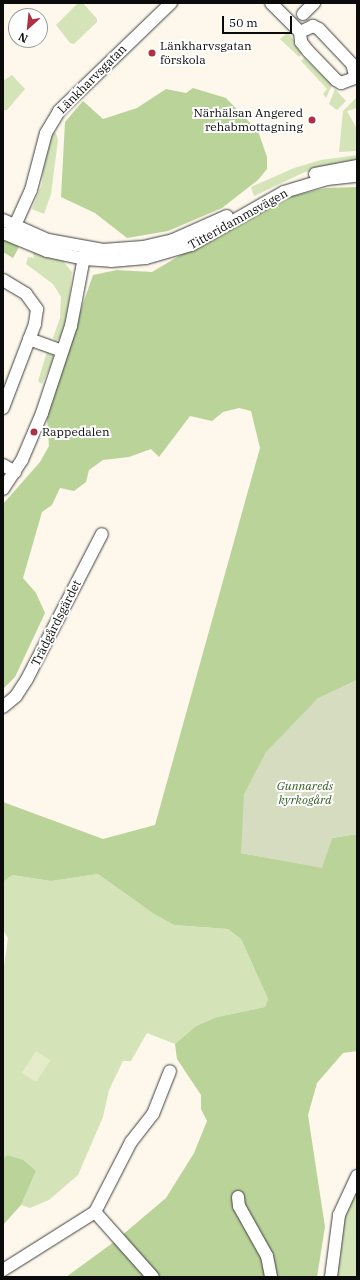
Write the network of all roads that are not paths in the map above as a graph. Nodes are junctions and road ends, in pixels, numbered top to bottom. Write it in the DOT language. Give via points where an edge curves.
graph roads {
  1 [pos="172,3"];
  2 [pos="271,3"];
  3 [pos="314,3"];
  4 [pos="303,14"];
  5 [pos="300,32"];
  6 [pos="357,166"];
  7 [pos="357,176"];
  8 [pos="3,220"];
  9 [pos="9,232"];
  10 [pos="84,254"];
  11 [pos="3,280"];
  12 [pos="29,339"];
  13 [pos="62,351"];
  14 [pos="3,408"];
  15 [pos="3,465"];
  16 [pos="15,472"];
  17 [pos="3,489"];
  18 [pos="102,534"];
  19 [pos="3,707"];
  20 [pos="170,1071"];
  21 [pos="357,1176"];
  22 [pos="238,1197"];
  23 [pos="95,1212"];
  24 [pos="3,1270"];
  25 [pos="153,1277"];
  26 [pos="271,1277"];
  27 [pos="331,1277"];
  1 -- 9 [label="street, Länkharvsgatan" via="59,111 46,133 31,190"];
  2 -- 5 [label="street"];
  3 -- 4 [label="street"];
  5 -- 5 [label="street" via="301,42 337,80 341,83 352,79 355,75 352,64 319,29 313,26"];
  6 -- 10 [label="street, Titteridammsvägen" via="298,179 206,227 173,240"];
  7 -- 10 [label="street, Titteridammsvägen" via="327,179 284,192 207,237 169,253 130,260"];
  8 -- 9 [label="street, Titteridammsvägen"];
  9 -- 10 [label="street, Titteridammsvägen" via="47,251"];
  10 -- 13 [label="street" via="76,307"];
  11 -- 12 [label="street" via="26,294 36,305 37,313"];
  12 -- 13 [label="street"];
  12 -- 14 [label="street"];
  13 -- 16 [label="street" via="34,432"];
  15 -- 16 [label="street"];
  16 -- 17 [label="street"];
  18 -- 19 [label="street, Trädgårdsgärdet" via="27,679 16,696"];
  20 -- 23 [label="street" via="153,1114 131,1142"];
  21 -- 27 [label="street" via="339,1215"];
  22 -- 26 [label="street" via="239,1206 267,1256"];
  23 -- 24 [label="street"];
  23 -- 25 [label="street"];
}
